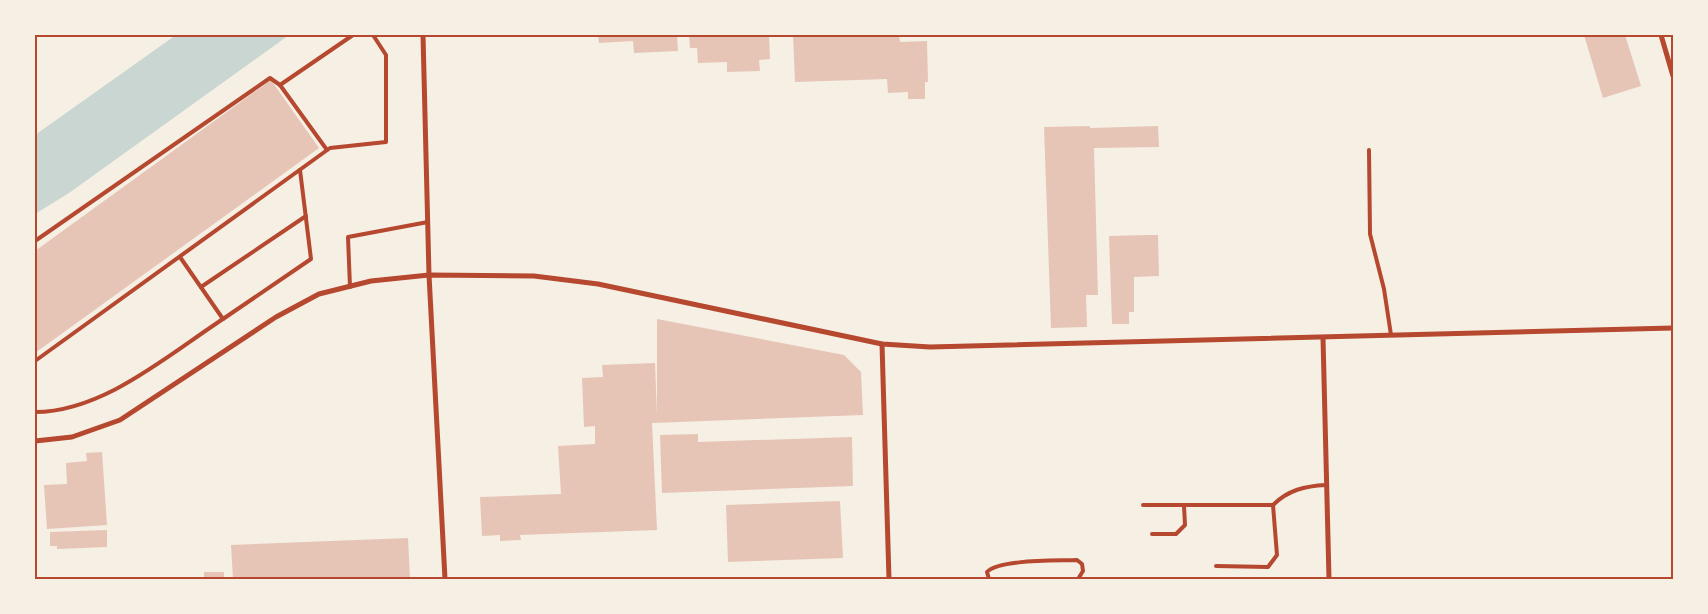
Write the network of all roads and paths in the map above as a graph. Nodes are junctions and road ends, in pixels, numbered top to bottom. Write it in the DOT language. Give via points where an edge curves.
graph roads {
  1 [pos="353,35"];
  2 [pos="373,35"];
  3 [pos="423,35"];
  4 [pos="1661,35"];
  5 [pos="1673,76"];
  6 [pos="280,85"];
  7 [pos="327,150"];
  8 [pos="1369,150"];
  9 [pos="300,170"];
  10 [pos="306,216"];
  11 [pos="428,222"];
  12 [pos="35,241"];
  13 [pos="180,256"];
  14 [pos="429,276"];
  15 [pos="350,286"];
  16 [pos="201,287"];
  17 [pos="224,319"];
  18 [pos="1673,328"];
  19 [pos="1391,335"];
  20 [pos="1323,338"];
  21 [pos="882,344"];
  22 [pos="35,361"];
  23 [pos="35,412"];
  24 [pos="35,441"];
  25 [pos="1326,485"];
  26 [pos="1143,505"];
  27 [pos="1273,505"];
  28 [pos="1184,506"];
  29 [pos="1152,534"];
  30 [pos="1216,566"];
  31 [pos="445,579"];
  32 [pos="889,579"];
  33 [pos="989,579"];
  34 [pos="1074,579"];
  35 [pos="1329,579"];
  1 -- 6 [label="lane"];
  2 -- 7 [label="lane" via="386,55 386,142"];
  3 -- 11 [label="street"];
  4 -- 5 [label="street"];
  6 -- 7 [label="lane"];
  6 -- 12 [label="lane" via="270,78"];
  7 -- 9 [label="lane"];
  8 -- 19 [label="lane" via="1370,234 1384,289"];
  9 -- 10 [label="lane"];
  9 -- 13 [label="lane"];
  10 -- 16 [label="lane"];
  10 -- 17 [label="lane" via="311,259"];
  11 -- 14 [label="street"];
  11 -- 15 [label="lane" via="348,236"];
  13 -- 16 [label="lane"];
  13 -- 22 [label="lane"];
  14 -- 15 [label="street"];
  14 -- 21 [label="street" via="534,276 598,284"];
  14 -- 31 [label="street"];
  15 -- 24 [label="street" via="319,294 276,317 120,420 72,437"];
  16 -- 17 [label="lane"];
  17 -- 23 [label="lane" via="114,390 83,404 54,412"];
  18 -- 19 [label="street"];
  19 -- 20 [label="street"];
  20 -- 21 [label="street" via="939,347"];
  20 -- 25 [label="street"];
  21 -- 32 [label="street"];
  25 -- 27 [label="lane" via="1283,495"];
  25 -- 35 [label="street"];
  26 -- 28 [label="lane"];
  27 -- 28 [label="lane"];
  27 -- 30 [label="lane" via="1277,555 1268,567"];
  28 -- 29 [label="lane" via="1185,525 1176,534"];
  33 -- 34 [label="lane" via="987,572 991,568 1009,564 1077,560 1083,571 1078,579"];
}
